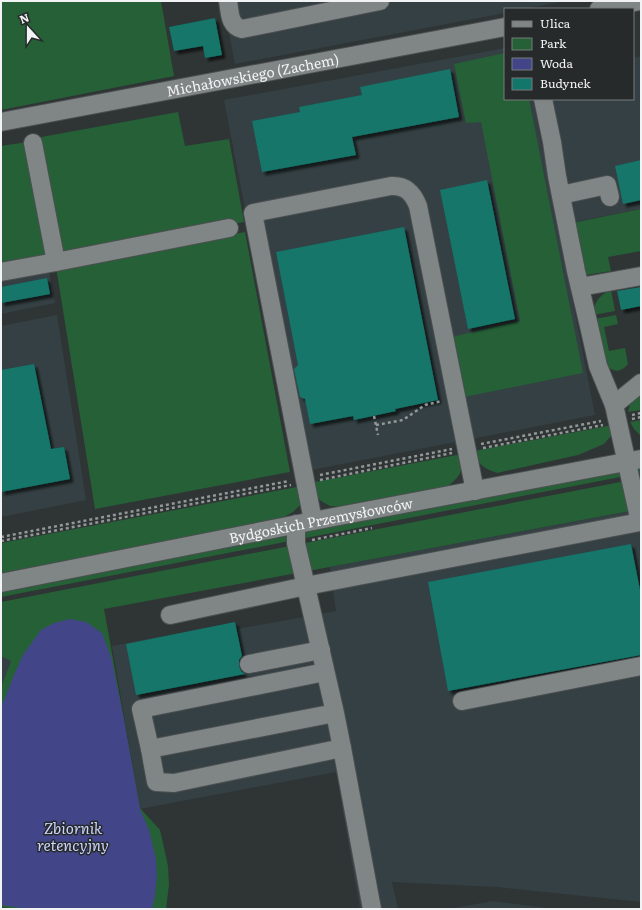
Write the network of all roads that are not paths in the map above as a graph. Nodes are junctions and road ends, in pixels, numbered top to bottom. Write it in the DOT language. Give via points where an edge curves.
graph roads {
  1 [pos="228,1"];
  2 [pos="380,1"];
  3 [pos="640,1"];
  4 [pos="604,8"];
  5 [pos="504,27"];
  6 [pos="543,100"];
  7 [pos="1,122"];
  8 [pos="33,143"];
  9 [pos="561,195"];
  10 [pos="610,197"];
  11 [pos="229,228"];
  12 [pos="56,262"];
  13 [pos="1,272"];
  14 [pos="641,276"];
  15 [pos="580,287"];
  16 [pos="641,383"];
  17 [pos="614,405"];
  18 [pos="634,460"];
  19 [pos="475,491"];
  20 [pos="305,523"];
  21 [pos="641,523"];
  22 [pos="1,583"];
  23 [pos="306,586"];
  24 [pos="170,616"];
  25 [pos="321,650"];
  26 [pos="248,664"];
  27 [pos="641,666"];
  28 [pos="326,672"];
  29 [pos="462,701"];
  30 [pos="335,713"];
  31 [pos="342,748"];
  32 [pos="150,749"];
  33 [pos="372,909"];
  1 -- 2 [label="street" via="232,22 242,29"];
  3 -- 4 [label="street"];
  5 -- 7 [label="street, Michałowskiego (Zachem)"];
  6 -- 9 [label="street"];
  8 -- 12 [label="street"];
  9 -- 10 [label="street" via="608,185"];
  9 -- 15 [label="street"];
  11 -- 12 [label="street"];
  12 -- 13 [label="street"];
  14 -- 15 [label="street"];
  15 -- 17 [label="street" via="598,366"];
  16 -- 17 [label="street"];
  17 -- 18 [label="street"];
  18 -- 19 [label="street, Bydgoskich Przemysłowców"];
  18 -- 21 [label="street"];
  19 -- 20 [label="street, Bydgoskich Przemysłowców"];
  19 -- 20 [label="street" via="418,206 408,190 400,186 391,186 253,213"];
  20 -- 22 [label="street, Bydgoskich Przemysłowców"];
  20 -- 23 [label="street" via="296,543"];
  21 -- 23 [label="street"];
  23 -- 24 [label="street"];
  23 -- 25 [label="street"];
  25 -- 26 [label="street"];
  25 -- 28 [label="street"];
  27 -- 29 [label="street"];
  28 -- 30 [label="street"];
  28 -- 32 [label="street" via="141,709"];
  30 -- 31 [label="street"];
  30 -- 32 [label="street"];
  31 -- 32 [label="street" via="174,783 156,782"];
  31 -- 33 [label="street"];
}
